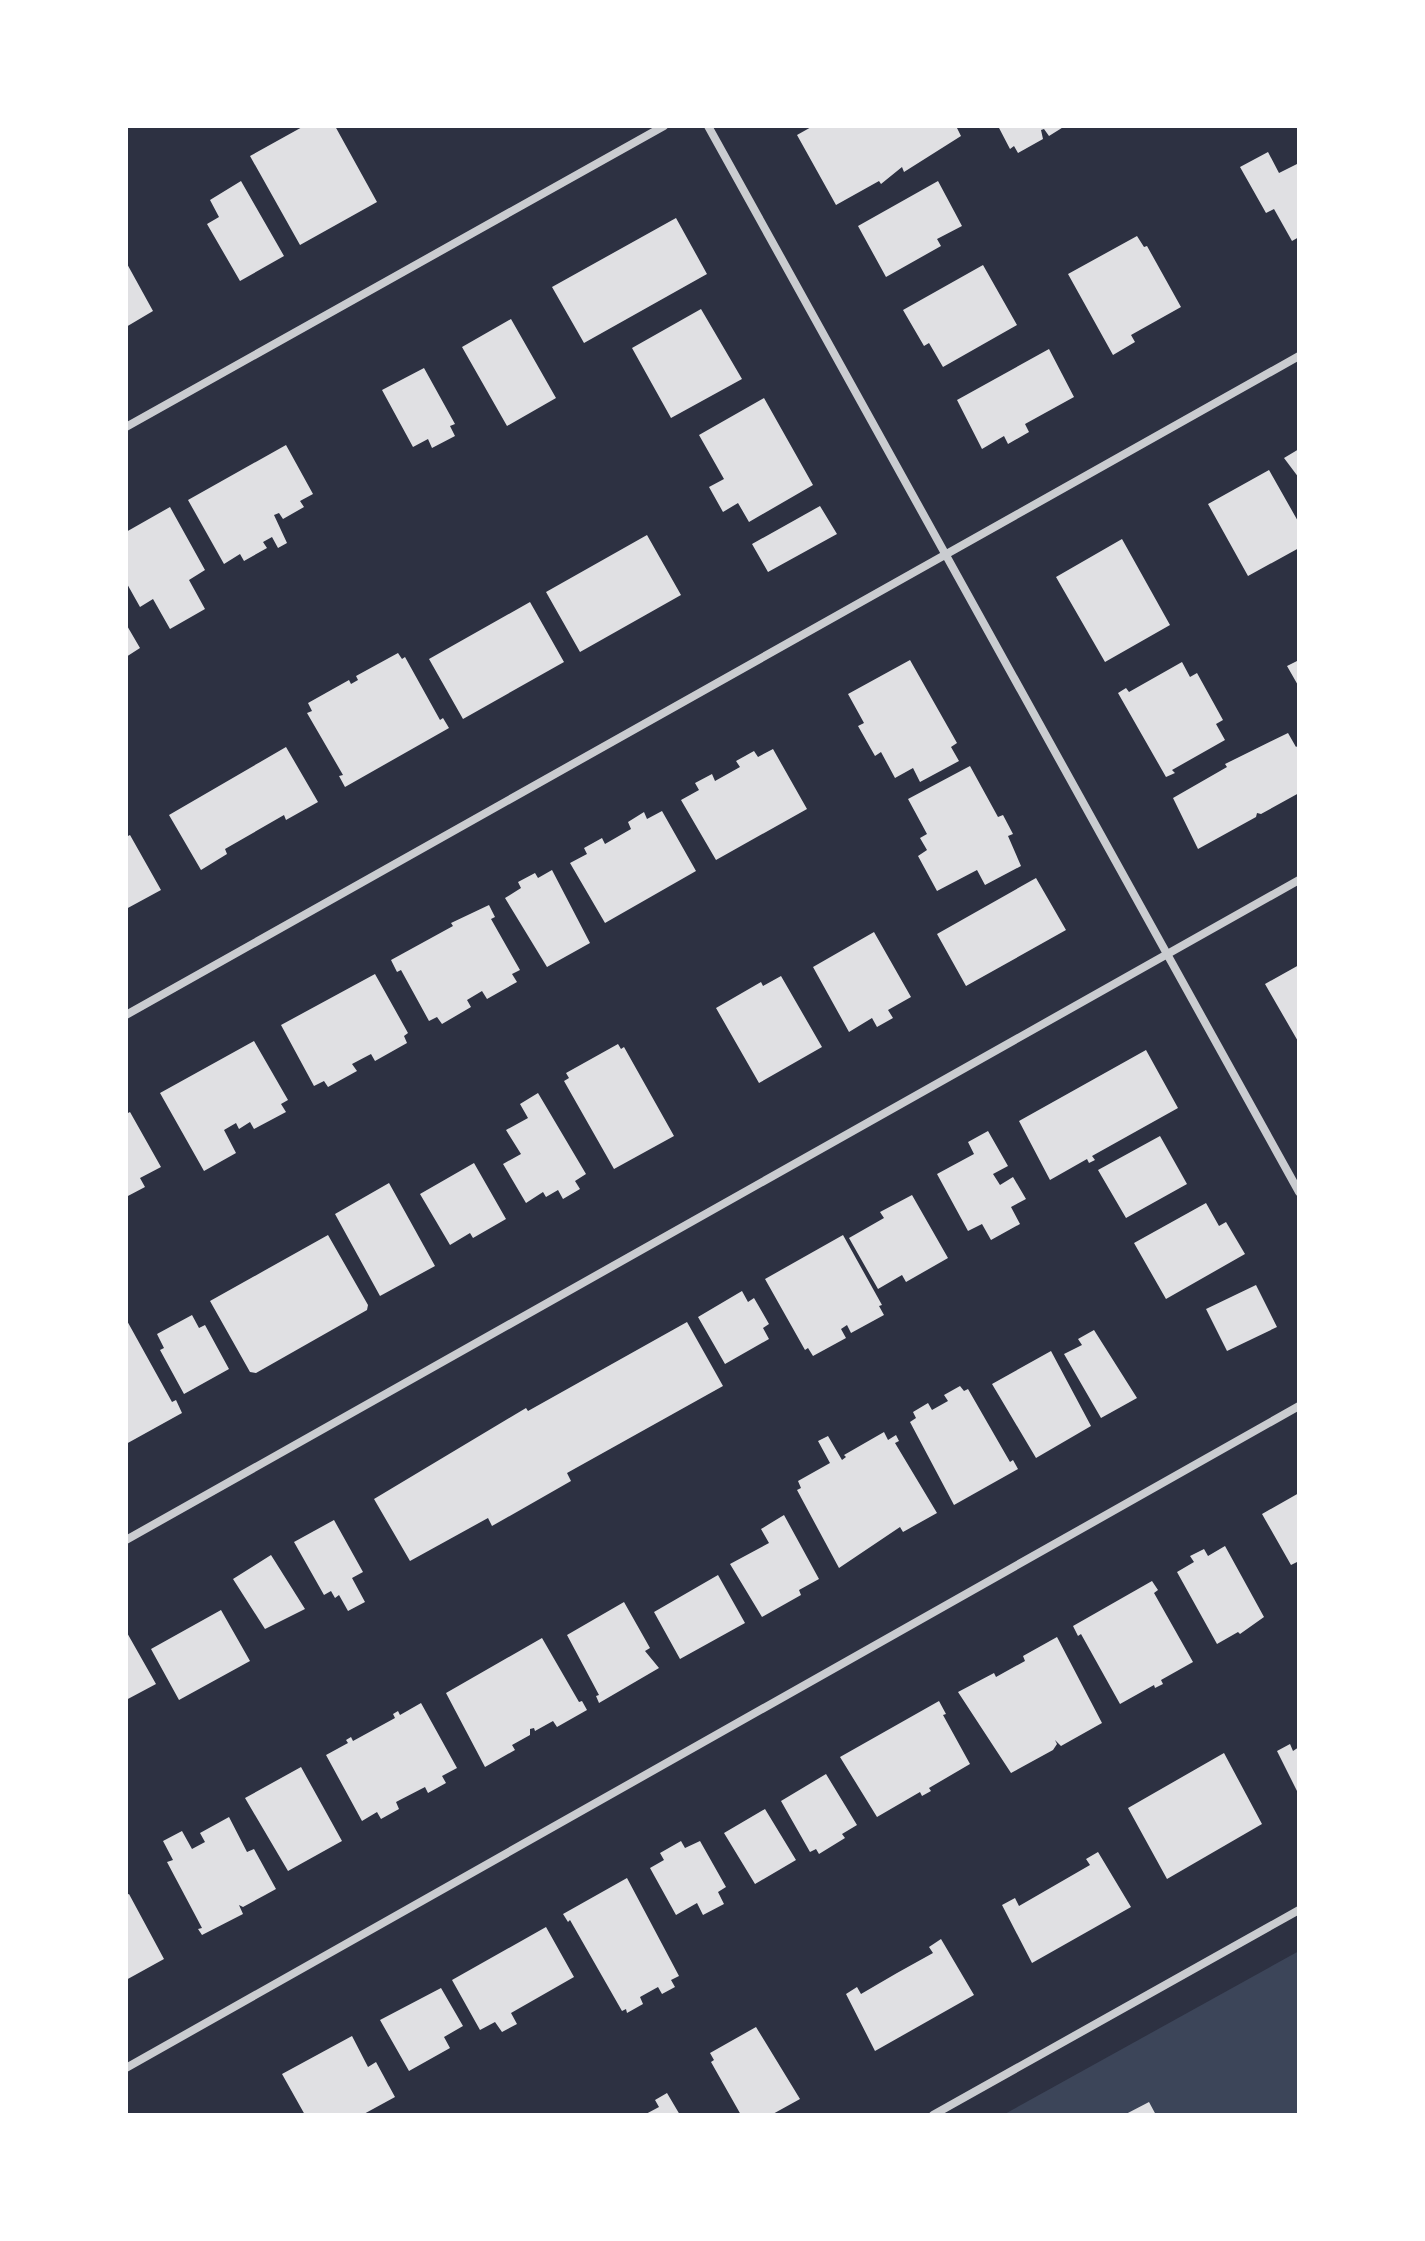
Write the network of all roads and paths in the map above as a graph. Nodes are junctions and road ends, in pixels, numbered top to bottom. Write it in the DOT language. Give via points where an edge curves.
graph roads {
  1 [pos="664,126"];
  2 [pos="708,126"];
  3 [pos="1299,356"];
  4 [pos="126,427"];
  5 [pos="946,555"];
  6 [pos="1299,880"];
  7 [pos="1167,954"];
  8 [pos="126,1015"];
  9 [pos="1299,1192"];
  10 [pos="1299,1406"];
  11 [pos="126,1540"];
  12 [pos="1299,1910"];
  13 [pos="126,2068"];
  14 [pos="933,2115"];
  1 -- 4 [label="street"];
  2 -- 5 [label="street"];
  3 -- 5 [label="street"];
  5 -- 7 [label="street"];
  5 -- 8 [label="street"];
  6 -- 7 [label="street"];
  7 -- 9 [label="street"];
  7 -- 11 [label="street"];
  10 -- 13 [label="street"];
  12 -- 14 [label="street"];
}
